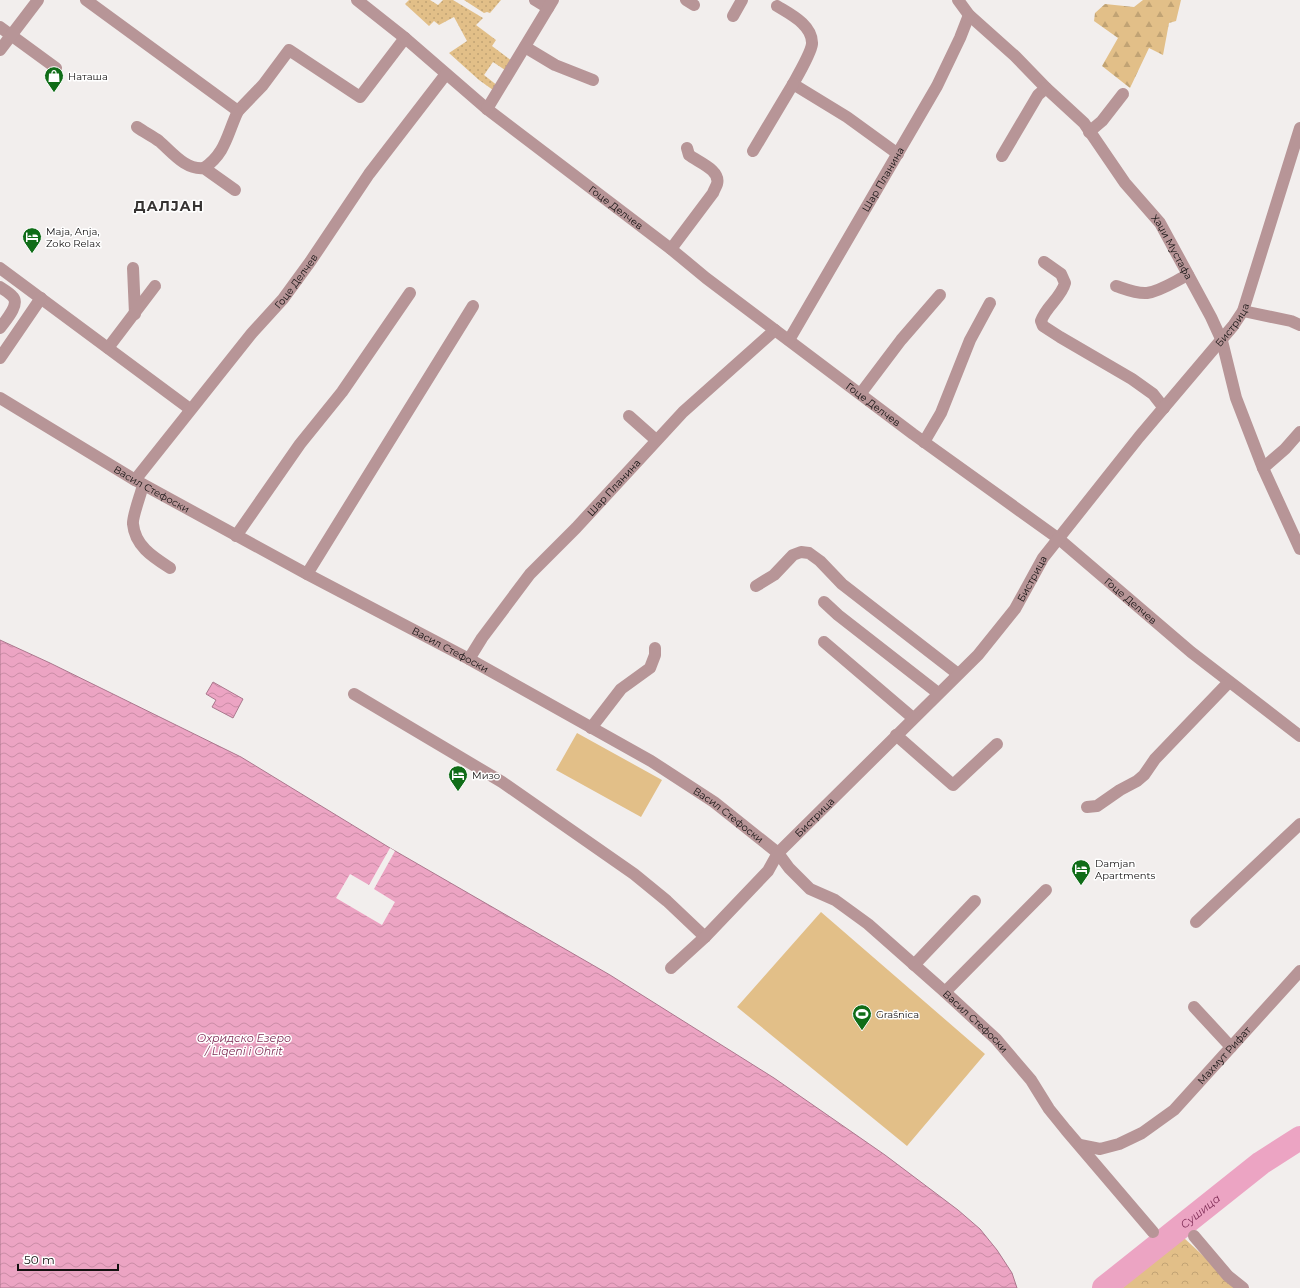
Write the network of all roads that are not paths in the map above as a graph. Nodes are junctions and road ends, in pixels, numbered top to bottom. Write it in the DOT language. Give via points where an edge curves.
graph roads {
  1 [pos="37,0"];
  2 [pos="86,0"];
  3 [pos="357,0"];
  4 [pos="535,0"];
  5 [pos="742,0"];
  6 [pos="958,0"];
  7 [pos="551,4"];
  8 [pos="777,6"];
  9 [pos="970,15"];
  10 [pos="733,16"];
  11 [pos="0,27"];
  12 [pos="12,35"];
  13 [pos="405,38"];
  14 [pos="525,47"];
  15 [pos="0,50"];
  16 [pos="56,68"];
  17 [pos="446,74"];
  18 [pos="593,80"];
  19 [pos="793,84"];
  20 [pos="1046,88"];
  21 [pos="1123,94"];
  22 [pos="487,109"];
  23 [pos="238,111"];
  24 [pos="138,127"];
  25 [pos="1300,128"];
  26 [pos="1089,132"];
  27 [pos="687,148"];
  28 [pos="753,150"];
  29 [pos="898,154"];
  30 [pos="1002,156"];
  31 [pos="204,168"];
  32 [pos="234,190"];
  33 [pos="671,249"];
  34 [pos="1044,262"];
  35 [pos="0,268"];
  36 [pos="133,268"];
  37 [pos="1188,275"];
  38 [pos="155,286"];
  39 [pos="1116,286"];
  40 [pos="0,287"];
  41 [pos="410,293"];
  42 [pos="940,295"];
  43 [pos="41,298"];
  44 [pos="990,303"];
  45 [pos="473,306"];
  46 [pos="1243,311"];
  47 [pos="135,314"];
  48 [pos="1300,325"];
  49 [pos="0,328"];
  50 [pos="775,330"];
  51 [pos="789,340"];
  52 [pos="1222,341"];
  53 [pos="108,348"];
  54 [pos="0,358"];
  55 [pos="861,393"];
  56 [pos="0,398"];
  57 [pos="1164,408"];
  58 [pos="190,409"];
  59 [pos="629,416"];
  60 [pos="1300,432"];
  61 [pos="656,440"];
  62 [pos="924,442"];
  63 [pos="1263,468"];
  64 [pos="139,483"];
  65 [pos="236,536"];
  66 [pos="1059,539"];
  67 [pos="1300,549"];
  68 [pos="170,568"];
  69 [pos="307,574"];
  70 [pos="756,586"];
  71 [pos="824,602"];
  72 [pos="824,642"];
  73 [pos="655,648"];
  74 [pos="469,659"];
  75 [pos="958,674"];
  76 [pos="1229,682"];
  77 [pos="938,693"];
  78 [pos="354,694"];
  79 [pos="913,718"];
  80 [pos="591,728"];
  81 [pos="896,735"];
  82 [pos="1300,736"];
  83 [pos="997,744"];
  84 [pos="1087,807"];
  85 [pos="1300,824"];
  86 [pos="778,853"];
  87 [pos="1046,890"];
  88 [pos="975,901"];
  89 [pos="1196,922"];
  90 [pos="705,937"];
  91 [pos="914,965"];
  92 [pos="671,968"];
  93 [pos="1300,971"];
  94 [pos="945,992"];
  95 [pos="1194,1007"];
  96 [pos="1231,1047"];
  97 [pos="1080,1145"];
  98 [pos="1154,1232"];
  99 [pos="1194,1236"];
  100 [pos="1243,1288"];
  1 -- 12 [label="street"];
  2 -- 23 [label="street"];
  3 -- 13 [label="street, Гоце Делчев"];
  4 -- 7 [label="street"];
  5 -- 10 [label="street"];
  6 -- 9 [label="street, Хаџи Мустафа"];
  7 -- 14 [label="street"];
  8 -- 19 [label="street" via="799,20 809,32 812,44"];
  9 -- 20 [label="street, Хаџи Мустафа"];
  9 -- 29 [label="street, Шар Планина" via="937,86"];
  11 -- 12 [label="street"];
  12 -- 15 [label="street"];
  12 -- 16 [label="street"];
  13 -- 17 [label="street, Гоце Делчев"];
  13 -- 23 [label="street" via="360,97 289,50 263,85"];
  14 -- 18 [label="street" via="555,65"];
  14 -- 22 [label="street"];
  17 -- 22 [label="street, Гоце Делчев"];
  17 -- 58 [label="street, Гоце Делчев" via="369,174 283,299"];
  19 -- 28 [label="street"];
  19 -- 29 [label="street" via="847,117"];
  20 -- 26 [label="street, Хаџи Мустафа" via="1084,123"];
  20 -- 30 [label="street" via="1038,95"];
  21 -- 26 [label="street" via="1102,121"];
  22 -- 33 [label="street, Гоце Делчев"];
  23 -- 31 [label="street" via="221,152"];
  24 -- 31 [label="street" via="179,160 195,169"];
  25 -- 46 [label="street, Бистрица"];
  26 -- 37 [label="street, Хаџи Мустафа" via="1125,183 1160,223"];
  27 -- 33 [label="street" via="689,155 713,170 718,183"];
  29 -- 51 [label="street, Шар Планина"];
  31 -- 32 [label="street"];
  33 -- 50 [label="street, Гоце Делчев"];
  34 -- 57 [label="street" via="1061,274 1065,283 1063,291 1043,315 1043,326 1132,379 1153,394"];
  35 -- 43 [label="street"];
  36 -- 47 [label="street"];
  37 -- 39 [label="street" via="1146,293"];
  37 -- 52 [label="street, Хаџи Мустафа"];
  38 -- 47 [label="street"];
  40 -- 49 [label="street" via="16,301"];
  41 -- 65 [label="street" via="342,392 300,444"];
  42 -- 55 [label="street" via="901,340"];
  43 -- 53 [label="street"];
  43 -- 54 [label="street"];
  44 -- 62 [label="street" via="970,340 941,413"];
  45 -- 69 [label="street"];
  46 -- 48 [label="street"];
  46 -- 52 [label="street, Бистрица"];
  47 -- 53 [label="street"];
  50 -- 51 [label="street, Гоце Делчев"];
  50 -- 61 [label="street, Шар Планина" via="683,412"];
  51 -- 55 [label="street, Гоце Делчев"];
  52 -- 57 [label="street, Бистрица"];
  52 -- 63 [label="street, Хаџи Мустафа" via="1236,398"];
  53 -- 58 [label="street"];
  55 -- 62 [label="street, Гоце Делчев"];
  56 -- 64 [label="street, Васил Стефоски"];
  57 -- 66 [label="street, Бистрица"];
  58 -- 64 [label="street, Гоце Делчев"];
  59 -- 61 [label="street"];
  60 -- 63 [label="street"];
  61 -- 74 [label="street, Шар Планина" via="576,528 530,574"];
  62 -- 66 [label="street, Гоце Делчев"];
  63 -- 67 [label="street, Хаџи Мустафа"];
  64 -- 65 [label="street, Васил Стефоски"];
  64 -- 68 [label="street" via="132,523 137,541 150,555"];
  65 -- 69 [label="street, Васил Стефоски"];
  66 -- 75 [label="street, Бистрица" via="1043,558 1015,609 978,655"];
  66 -- 76 [label="street, Гоце Делчев"];
  69 -- 74 [label="street, Васил Стефоски"];
  70 -- 75 [label="street" via="774,575 793,555 801,552 809,554 842,584"];
  71 -- 77 [label="street"];
  72 -- 79 [label="street"];
  73 -- 80 [label="street" via="650,668 621,689"];
  74 -- 80 [label="street, Васил Стефоски"];
  75 -- 77 [label="street, Бистрица"];
  76 -- 82 [label="street, Гоце Делчев"];
  76 -- 84 [label="street" via="1137,782 1097,806"];
  77 -- 79 [label="street, Бистрица"];
  78 -- 90 [label="street" via="502,782 634,874"];
  79 -- 81 [label="street, Бистрица"];
  80 -- 86 [label="street, Васил Стефоски" via="651,761 714,802"];
  81 -- 83 [label="street" via="953,785"];
  81 -- 86 [label="street, Бистрица"];
  85 -- 89 [label="street"];
  86 -- 90 [label="street, Бистрица" via="768,871"];
  86 -- 91 [label="street, Васил Стефоски" via="788,868 810,889 835,900 868,924"];
  87 -- 94 [label="street"];
  88 -- 91 [label="street"];
  90 -- 92 [label="street, Бистрица"];
  91 -- 94 [label="street, Васил Стефоски"];
  93 -- 96 [label="street, Махмут Рифат"];
  94 -- 97 [label="street, Васил Стефоски" via="996,1038 1031,1080 1049,1109"];
  95 -- 96 [label="street"];
  96 -- 97 [label="street, Махмут Рифат" via="1174,1110 1142,1133 1119,1144 1100,1149"];
  97 -- 98 [label="street, Васил Стефоски"];
  99 -- 100 [label="street" via="1228,1276"];
}
